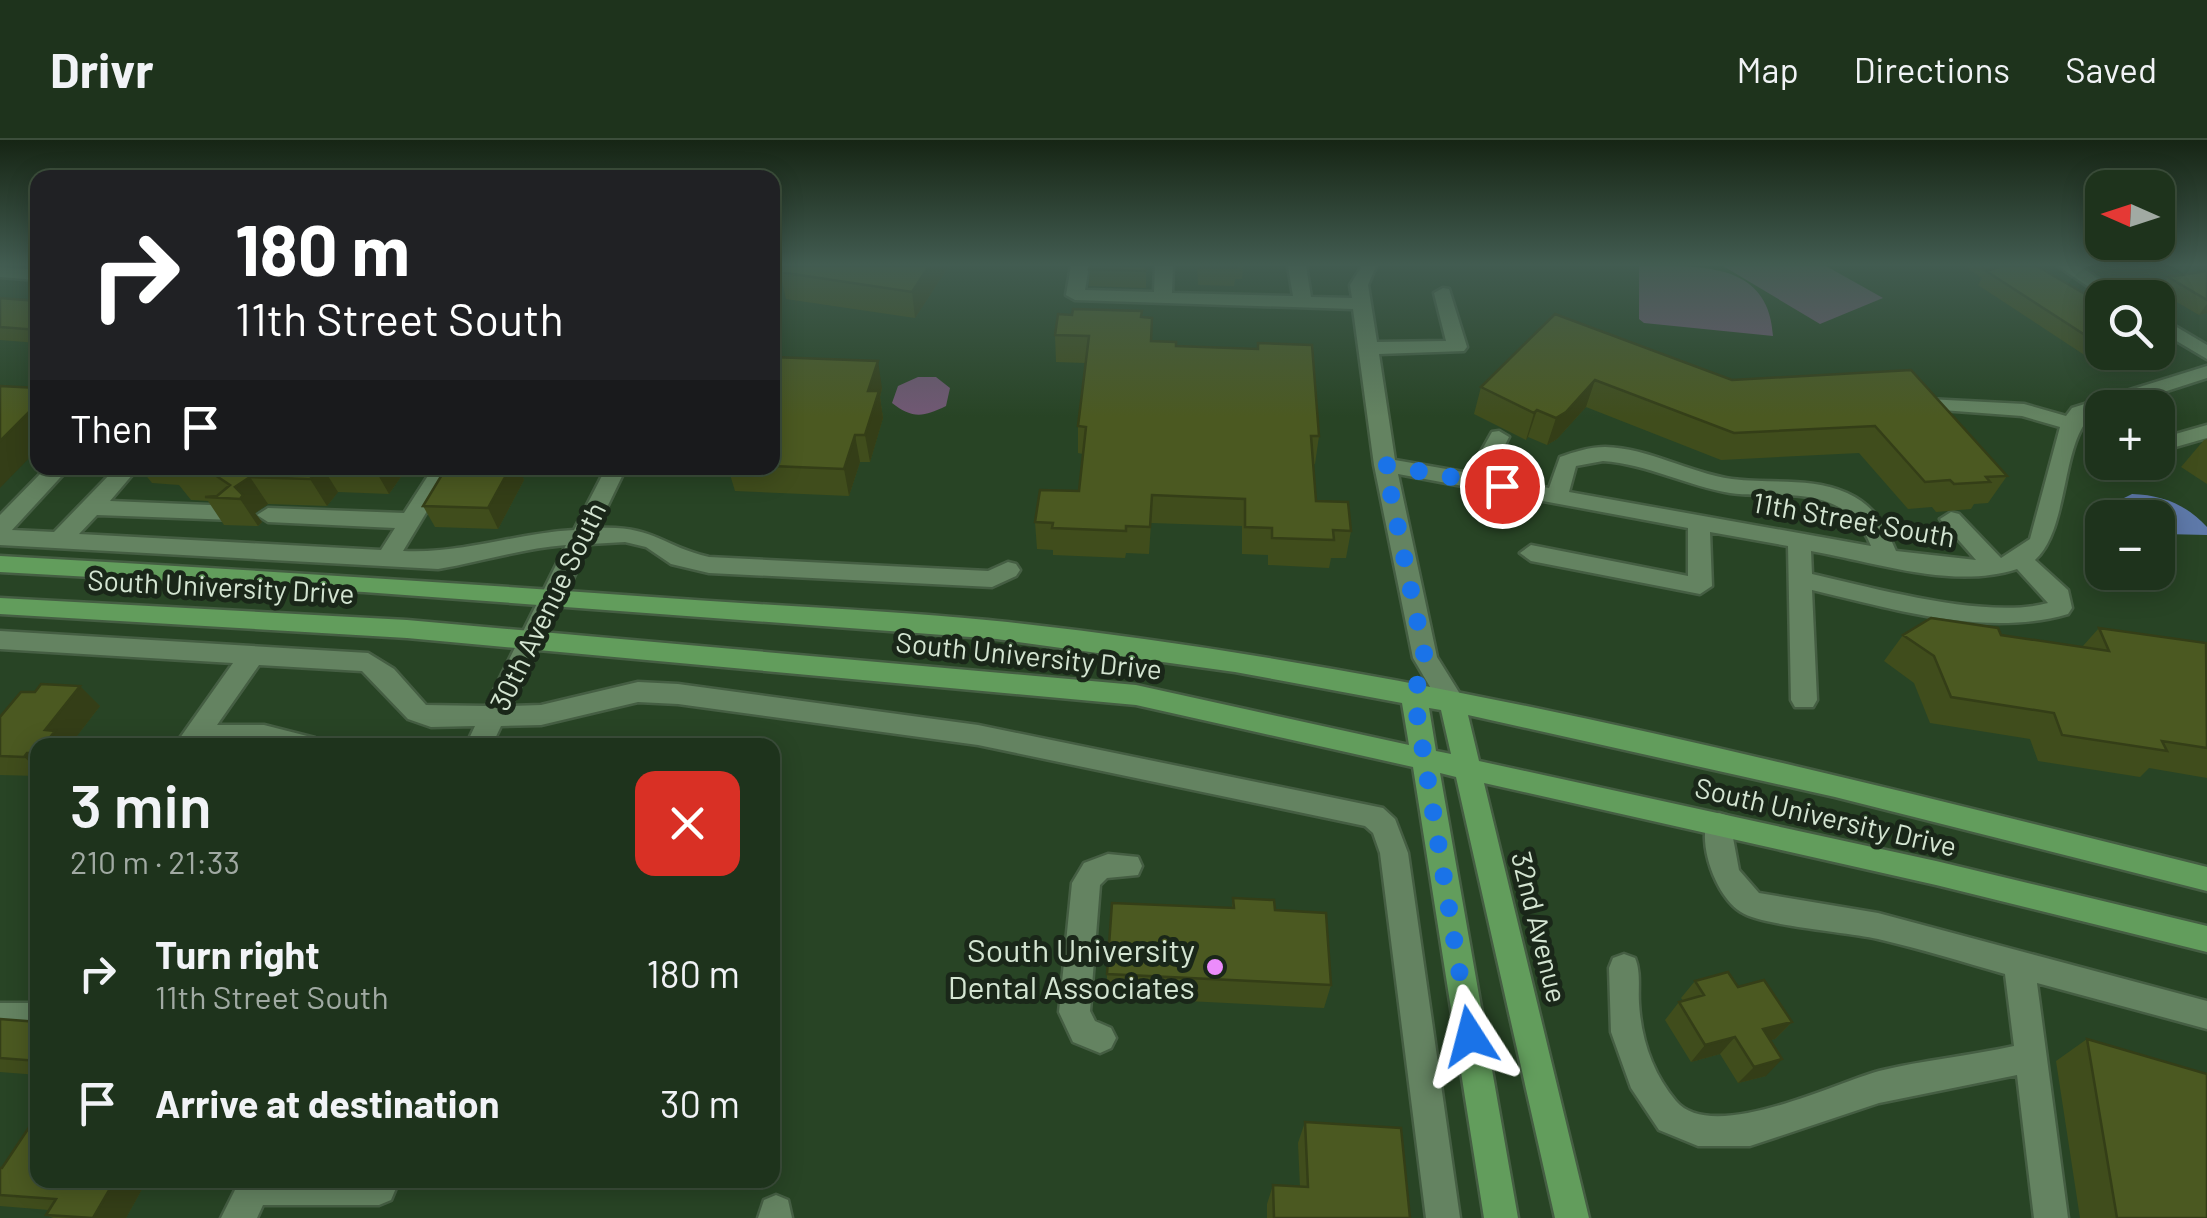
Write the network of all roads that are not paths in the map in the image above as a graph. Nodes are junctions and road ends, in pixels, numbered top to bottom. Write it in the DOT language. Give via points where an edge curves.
graph roads {
  1 [pos="1363,316"];
  2 [pos="1449,316"];
  3 [pos="2175,333"];
  4 [pos="1367,348"];
  5 [pos="2207,353"];
  6 [pos="2207,372"];
  7 [pos="2157,390"];
  8 [pos="1915,402"];
  9 [pos="2085,412"];
  10 [pos="2071,424"];
  11 [pos="2207,431"];
  12 [pos="1499,437"];
  13 [pos="2175,441"];
  14 [pos="1385,465"];
  15 [pos="51,475"];
  16 [pos="122,475"];
  17 [pos="438,475"];
  18 [pos="613,475"];
  19 [pos="1476,481"];
  20 [pos="1556,496"];
  21 [pos="92,507"];
  22 [pos="234,513"];
  23 [pos="268,514"];
  24 [pos="1951,519"];
  25 [pos="410,521"];
  26 [pos="1699,522"];
  27 [pos="0,529"];
  28 [pos="584,537"];
  29 [pos="0,538"];
  30 [pos="60,540"];
  31 [pos="1799,540"];
  32 [pos="1530,553"];
  33 [pos="388,557"];
  34 [pos="1887,557"];
  35 [pos="2021,560"];
  36 [pos="0,564"];
  37 [pos="1996,567"];
  38 [pos="1008,570"];
  39 [pos="1800,579"];
  40 [pos="552,599"];
  41 [pos="0,606"];
  42 [pos="532,639"];
  43 [pos="0,640"];
  44 [pos="254,653"];
  45 [pos="1425,658"];
  46 [pos="1414,696"];
  47 [pos="1804,700"];
  48 [pos="1452,702"];
  49 [pos="493,716"];
  50 [pos="193,738"];
  51 [pos="216,738"];
  52 [pos="279,738"];
  53 [pos="482,738"];
  54 [pos="1424,759"];
  55 [pos="1468,769"];
  56 [pos="1719,824"];
  57 [pos="1128,866"];
  58 [pos="2207,879"];
  59 [pos="2207,940"];
  60 [pos="2019,963"];
  61 [pos="1624,968"];
  62 [pos="2207,1015"];
  63 [pos="0,1016"];
  64 [pos="30,1018"];
  65 [pos="1100,1038"];
  66 [pos="2029,1057"];
  67 [pos="254,1188"];
  68 [pos="238,1218"];
  69 [pos="1443,1218"];
  70 [pos="1501,1218"];
  71 [pos="1572,1218"];
  72 [pos="2051,1218"];
  1 -- 4 [label="street, 32nd Avenue"];
  2 -- 4 [label="street" via="1457,348"];
  3 -- 5 [label="street"];
  4 -- 14 [label="street, 32nd Avenue"];
  6 -- 7 [label="street"];
  8 -- 10 [label="street" via="2024,410"];
  9 -- 10 [label="street"];
  10 -- 35 [label="street" via="2040,542"];
  11 -- 13 [label="street"];
  12 -- 19 [label="street"];
  14 -- 19 [label="street, 11th Street South"];
  14 -- 45 [label="street, 32nd Avenue"];
  15 -- 27 [label="street"];
  16 -- 21 [label="street"];
  17 -- 25 [label="street"];
  18 -- 28 [label="street, 30th Avenue South"];
  19 -- 20 [label="street, 11th Street South"];
  20 -- 26 [label="street, 11th Street South"];
  20 -- 34 [label="street" via="1568,462 1594,455 1632,457 1710,482 1790,486 1844,502 1875,523"];
  21 -- 22 [label="street"];
  21 -- 30 [label="street"];
  23 -- 25 [label="street"];
  24 -- 37 [label="street"];
  25 -- 33 [label="street"];
  26 -- 31 [label="street, 11th Street South"];
  26 -- 32 [label="street" via="1700,586"];
  28 -- 33 [label="street" via="531,540 438,561"];
  28 -- 38 [label="street" via="625,534 709,565 992,579"];
  28 -- 40 [label="street, 30th Avenue South"];
  29 -- 30 [label="street"];
  30 -- 33 [label="street"];
  31 -- 34 [label="street, 11th Street South"];
  31 -- 39 [label="street"];
  34 -- 37 [label="street, 11th Street South"];
  35 -- 37 [label="street, 11th Street South"];
  35 -- 39 [label="street" via="2060,596 2060,608 2046,616 1976,611"];
  36 -- 40 [label="main road, South University Drive"];
  39 -- 47 [label="street"];
  40 -- 42 [label="street, 30th Avenue South"];
  40 -- 46 [label="main road, South University Drive" via="996,630"];
  41 -- 42 [label="main road, South University Drive"];
  42 -- 49 [label="street, 30th Avenue South"];
  42 -- 54 [label="main road, South University Drive" via="1136,695"];
  43 -- 44 [label="street"];
  44 -- 49 [label="street" via="368,662 416,714"];
  44 -- 50 [label="street"];
  45 -- 46 [label="street, 32nd Avenue"];
  45 -- 48 [label="street, 32nd Avenue"];
  46 -- 48 [label="main road, South University Drive"];
  46 -- 54 [label="main road, 32nd Avenue"];
  48 -- 55 [label="main road, 32nd Avenue"];
  48 -- 58 [label="main road, South University Drive" via="1835,786"];
  49 -- 53 [label="street, 30th Avenue South"];
  49 -- 69 [label="street" via="546,714 638,692 678,694 978,735 1373,816 1385,827 1394,853"];
  51 -- 52 [label="street"];
  54 -- 55 [label="main road, South University Drive"];
  54 -- 70 [label="main road, 32nd Avenue"];
  55 -- 56 [label="main road, South University Drive"];
  55 -- 71 [label="main road, 32nd Avenue"];
  56 -- 59 [label="main road, South University Drive"];
  56 -- 60 [label="street" via="1725,871 1752,904 1878,926"];
  57 -- 65 [label="street" via="1103,865 1086,882 1074,1012 1084,1032"];
  60 -- 62 [label="street"];
  60 -- 66 [label="street"];
  61 -- 66 [label="street" via="1621,1011 1635,1069 1670,1120 1708,1134 1880,1086"];
  63 -- 64 [label="street"];
  66 -- 72 [label="street"];
  67 -- 68 [label="street"];
}
